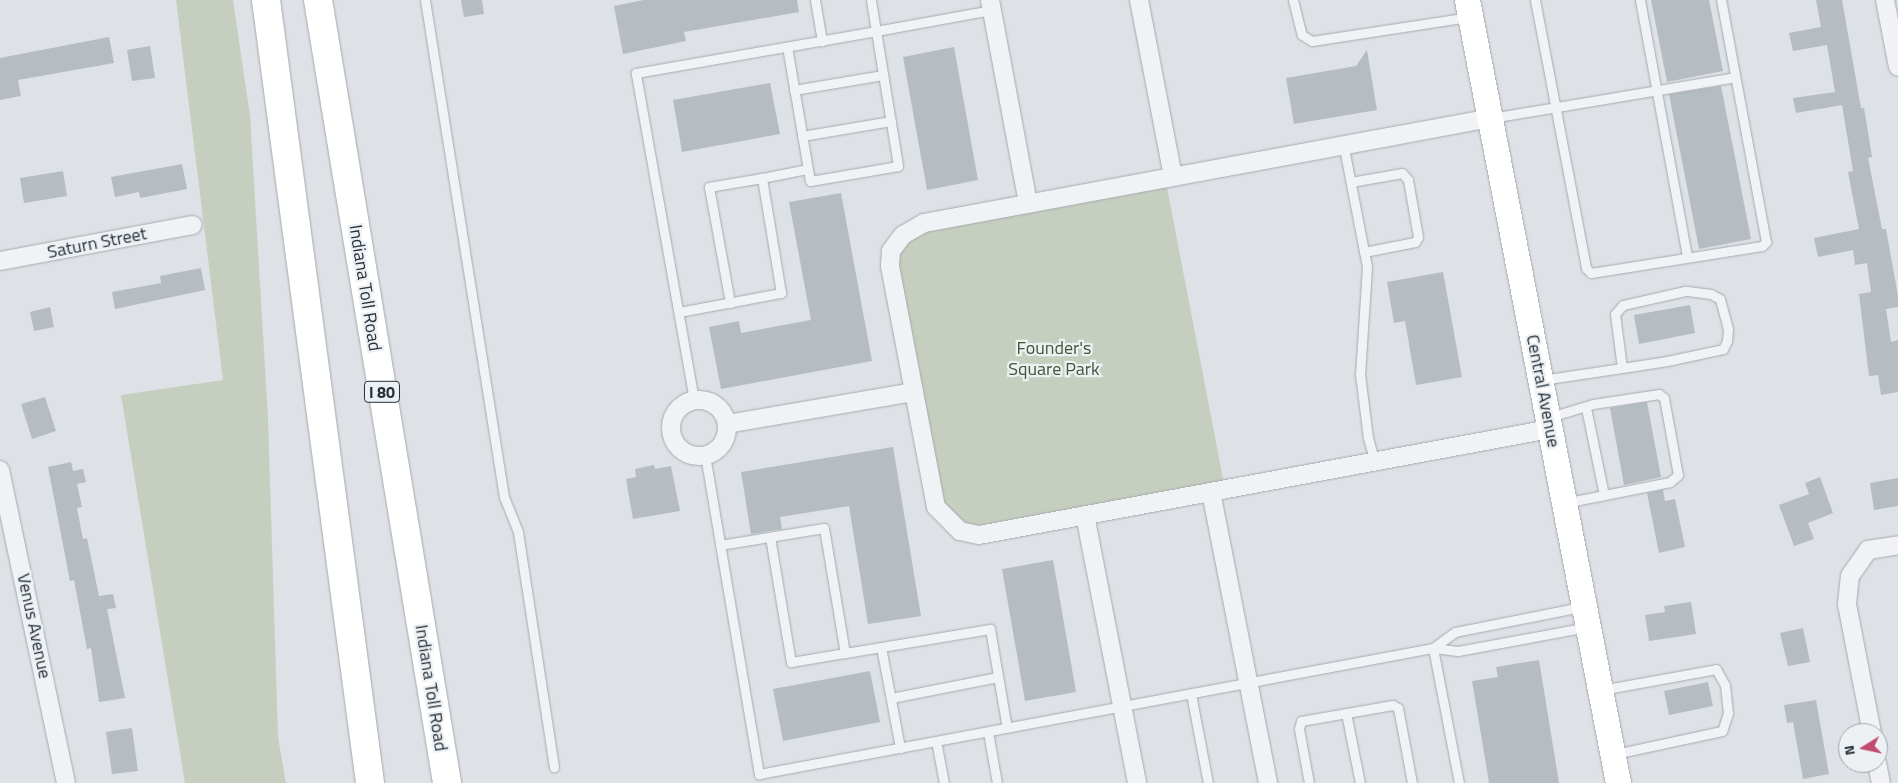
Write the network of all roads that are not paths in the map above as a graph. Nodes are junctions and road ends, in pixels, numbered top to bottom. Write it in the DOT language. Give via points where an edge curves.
graph roads {
  1 [pos="266,0"];
  2 [pos="318,0"];
  3 [pos="425,0"];
  4 [pos="815,0"];
  5 [pos="871,0"];
  6 [pos="1139,0"];
  7 [pos="1293,0"];
  8 [pos="1535,0"];
  9 [pos="1640,0"];
  10 [pos="1721,0"];
  11 [pos="1885,0"];
  12 [pos="991,5"];
  13 [pos="1469,8"];
  14 [pos="876,31"];
  15 [pos="822,41"];
  16 [pos="787,47"];
  17 [pos="1898,67"];
  18 [pos="883,75"];
  19 [pos="1735,77"];
  20 [pos="794,90"];
  21 [pos="1658,90"];
  22 [pos="1556,106"];
  23 [pos="1491,118"];
  24 [pos="891,120"];
  25 [pos="802,136"];
  26 [pos="1342,143"];
  27 [pos="807,169"];
  28 [pos="1173,176"];
  29 [pos="762,178"];
  30 [pos="1350,182"];
  31 [pos="1028,203"];
  32 [pos="193,225"];
  33 [pos="1364,252"];
  34 [pos="1688,257"];
  35 [pos="0,261"];
  36 [pos="730,303"];
  37 [pos="679,312"];
  38 [pos="1622,368"];
  39 [pos="1540,380"];
  40 [pos="914,392"];
  41 [pos="694,400"];
  42 [pos="1586,408"];
  43 [pos="1549,423"];
  44 [pos="727,424"];
  45 [pos="705,455"];
  46 [pos="1375,463"];
  47 [pos="0,470"];
  48 [pos="1211,492"];
  49 [pos="1604,495"];
  50 [pos="1564,503"];
  51 [pos="1085,515"];
  52 [pos="770,537"];
  53 [pos="1898,545"];
  54 [pos="720,546"];
  55 [pos="1586,617"];
  56 [pos="881,647"];
  57 [pos="1433,648"];
  58 [pos="845,653"];
  59 [pos="998,677"];
  60 [pos="1248,684"];
  61 [pos="1600,691"];
  62 [pos="1191,694"];
  63 [pos="891,698"];
  64 [pos="1122,707"];
  65 [pos="1346,713"];
  66 [pos="1870,723"];
  67 [pos="1007,728"];
  68 [pos="988,732"];
  69 [pos="936,741"];
  70 [pos="900,748"];
  71 [pos="1612,754"];
  72 [pos="554,768"];
  73 [pos="760,778"];
  74 [pos="66,783"];
  75 [pos="370,783"];
  76 [pos="447,783"];
  77 [pos="944,783"];
  78 [pos="997,783"];
  79 [pos="1137,783"];
  80 [pos="1208,783"];
  81 [pos="1268,783"];
  82 [pos="1309,783"];
  83 [pos="1360,783"];
  84 [pos="1412,783"];
  85 [pos="1459,783"];
  86 [pos="1618,783"];
  1 -- 75 [label="highway"];
  2 -- 76 [label="highway, Indiana Toll Road / I 80"];
  3 -- 72 [label="lane" via="504,497 518,532"];
  4 -- 15 [label="lane"];
  5 -- 14 [label="lane"];
  6 -- 28 [label="street"];
  7 -- 13 [label="lane" via="1302,35 1312,41"];
  8 -- 22 [label="lane"];
  9 -- 21 [label="lane"];
  10 -- 19 [label="lane"];
  11 -- 17 [label="street"];
  12 -- 14 [label="lane"];
  12 -- 31 [label="street"];
  13 -- 23 [label="main road, Central Avenue"];
  14 -- 15 [label="lane"];
  14 -- 18 [label="lane"];
  15 -- 16 [label="lane"];
  16 -- 20 [label="lane"];
  16 -- 37 [label="lane" via="636,73"];
  18 -- 20 [label="lane"];
  18 -- 24 [label="lane"];
  19 -- 21 [label="lane"];
  19 -- 34 [label="lane" via="1766,242"];
  20 -- 25 [label="lane"];
  21 -- 22 [label="lane"];
  21 -- 34 [label="lane"];
  22 -- 23 [label="lane"];
  22 -- 34 [label="lane" via="1586,268 1591,273"];
  23 -- 26 [label="street"];
  23 -- 39 [label="main road, Central Avenue"];
  24 -- 25 [label="lane"];
  24 -- 27 [label="lane" via="898,166 810,182"];
  25 -- 27 [label="lane"];
  26 -- 28 [label="street"];
  26 -- 30 [label="lane"];
  27 -- 29 [label="lane"];
  28 -- 31 [label="street"];
  29 -- 36 [label="lane" via="781,293"];
  29 -- 36 [label="lane" via="709,187"];
  30 -- 33 [label="lane"];
  30 -- 33 [label="lane" via="1402,173 1408,180 1418,237 1415,242"];
  31 -- 40 [label="street" via="924,223 903,235 891,251 890,266"];
  32 -- 35 [label="street, Saturn Street"];
  33 -- 46 [label="lane" via="1368,267 1361,398"];
  36 -- 37 [label="lane"];
  37 -- 41 [label="lane"];
  38 -- 38 [label="lane" via="1723,349 1728,329 1720,299 1711,294 1685,291 1622,304 1615,314"];
  38 -- 39 [label="lane"];
  39 -- 43 [label="main road, Central Avenue"];
  40 -- 44 [label="street"];
  40 -- 51 [label="street" via="936,507 960,532 979,535"];
  41 -- 44 [label="street" via="703,400 719,408"];
  41 -- 45 [label="street" via="679,409 672,424 672,433 680,448 696,456"];
  42 -- 43 [label="lane"];
  42 -- 49 [label="lane"];
  42 -- 49 [label="lane" via="1659,394 1664,398 1678,475 1670,482"];
  43 -- 46 [label="street"];
  43 -- 50 [label="main road, Central Avenue"];
  44 -- 45 [label="street" via="724,440"];
  45 -- 54 [label="lane"];
  46 -- 48 [label="street"];
  47 -- 74 [label="street, Venus Avenue"];
  48 -- 51 [label="street"];
  48 -- 60 [label="street"];
  49 -- 50 [label="lane"];
  50 -- 55 [label="main road, Central Avenue"];
  51 -- 64 [label="street"];
  52 -- 54 [label="lane"];
  52 -- 58 [label="lane" via="824,528"];
  52 -- 58 [label="lane" via="791,662"];
  53 -- 66 [label="street" via="1868,550 1850,576 1847,604"];
  54 -- 73 [label="lane"];
  55 -- 57 [label="lane" via="1458,651"];
  55 -- 57 [label="lane" via="1456,632"];
  55 -- 61 [label="main road, Central Avenue"];
  56 -- 58 [label="lane"];
  56 -- 59 [label="lane" via="990,629"];
  56 -- 63 [label="lane"];
  57 -- 60 [label="lane"];
  57 -- 85 [label="lane"];
  59 -- 63 [label="lane"];
  59 -- 67 [label="lane"];
  60 -- 62 [label="lane"];
  60 -- 81 [label="street"];
  61 -- 71 [label="main road, Central Avenue"];
  61 -- 71 [label="lane" via="1716,669 1726,685 1728,713 1722,731"];
  62 -- 64 [label="lane"];
  62 -- 80 [label="lane"];
  63 -- 70 [label="lane"];
  64 -- 67 [label="lane"];
  64 -- 79 [label="street"];
  65 -- 82 [label="lane" via="1302,721 1299,729"];
  65 -- 83 [label="lane"];
  65 -- 84 [label="lane" via="1393,705 1398,708"];
  67 -- 68 [label="lane"];
  68 -- 69 [label="lane"];
  68 -- 78 [label="lane"];
  69 -- 70 [label="lane"];
  69 -- 77 [label="lane"];
  70 -- 73 [label="lane"];
  71 -- 86 [label="main road, Central Avenue"];
}
